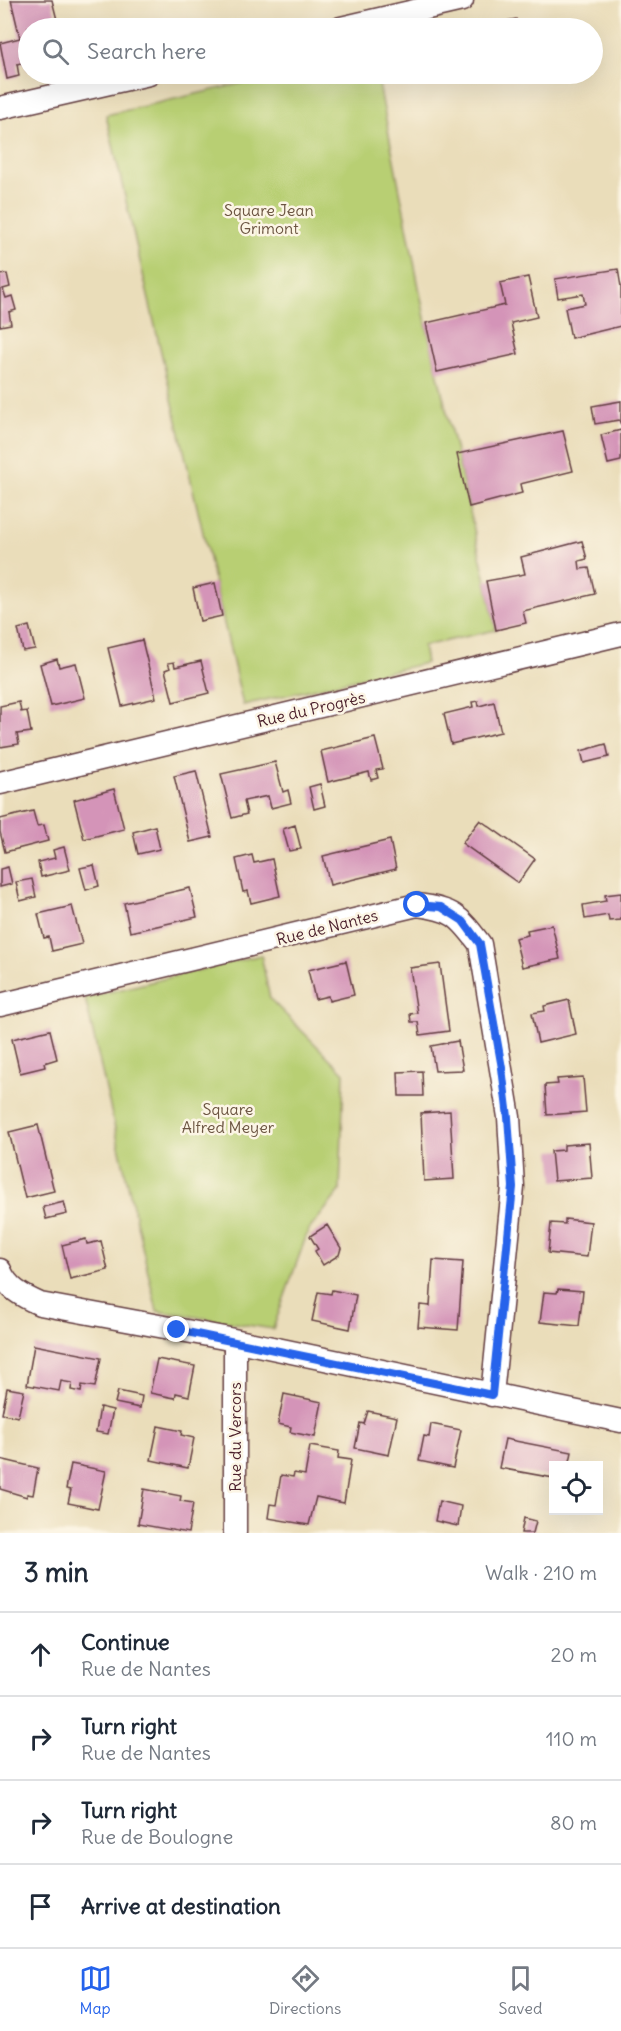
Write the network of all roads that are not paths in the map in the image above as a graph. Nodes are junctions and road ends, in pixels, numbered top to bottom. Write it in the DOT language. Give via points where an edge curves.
graph roads {
  1 [pos="462,0"];
  2 [pos="384,18"];
  3 [pos="105,84"];
  4 [pos="0,108"];
  5 [pos="621,634"];
  6 [pos="0,783"];
  7 [pos="0,1005"];
  8 [pos="0,1270"];
  9 [pos="235,1341"];
  10 [pos="492,1395"];
  11 [pos="621,1421"];
  12 [pos="235,1533"];
  1 -- 2 [label="street"];
  3 -- 4 [label="street"];
  5 -- 6 [label="street, Rue du Progrès"];
  7 -- 10 [label="street, Rue de Nantes" via="417,905 441,907 463,921 480,944 502,1068 513,1187"];
  8 -- 9 [label="street" via="5,1282 40,1305"];
  9 -- 10 [label="street"];
  9 -- 12 [label="street, Rue du Vercors"];
  10 -- 11 [label="street"];
}
